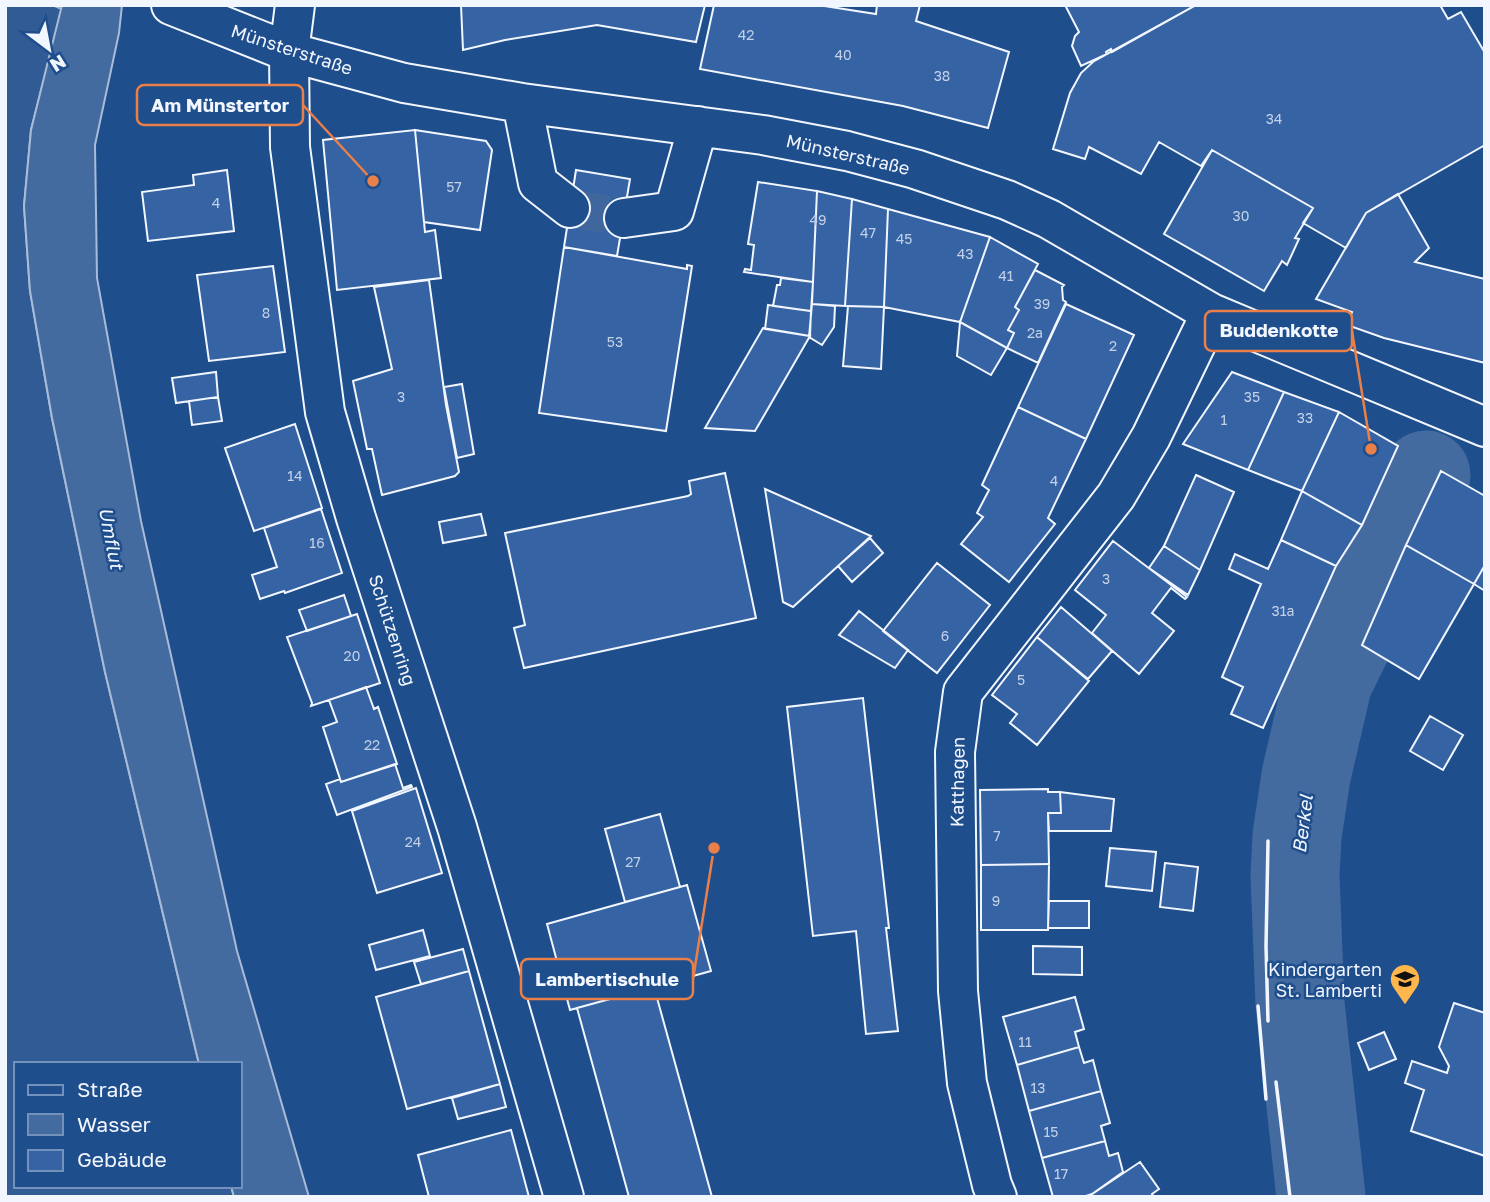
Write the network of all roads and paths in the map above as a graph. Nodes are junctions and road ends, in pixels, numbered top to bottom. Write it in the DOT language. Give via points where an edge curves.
graph roads {
  1 [pos="171,5"];
  2 [pos="295,5"];
  3 [pos="289,52"];
  4 [pos="523,103"];
  5 [pos="698,126"];
  6 [pos="570,208"];
  7 [pos="624,218"];
  8 [pos="1211,313"];
  9 [pos="1485,427"];
  10 [pos="564,1197"];
  11 [pos="997,1197"];
  1 -- 3 [label="street, Münsterstraße"];
  2 -- 3 [label="street, Schützenring"];
  3 -- 4 [label="street, Münsterstraße" via="404,83"];
  3 -- 10 [label="street, Schützenring" via="290,147 325,412 457,827"];
  4 -- 5 [label="street, Münsterstraße"];
  4 -- 6 [label="street" via="538,183"];
  5 -- 7 [label="street" via="674,211"];
  5 -- 8 [label="street, Münsterstraße" via="847,151 1007,200 1049,219"];
  8 -- 9 [label="street, Münsterstraße"];
  8 -- 11 [label="street, Katthagen" via="1151,437 1116,496 963,692 955,752 958,991 967,1083"];
}
